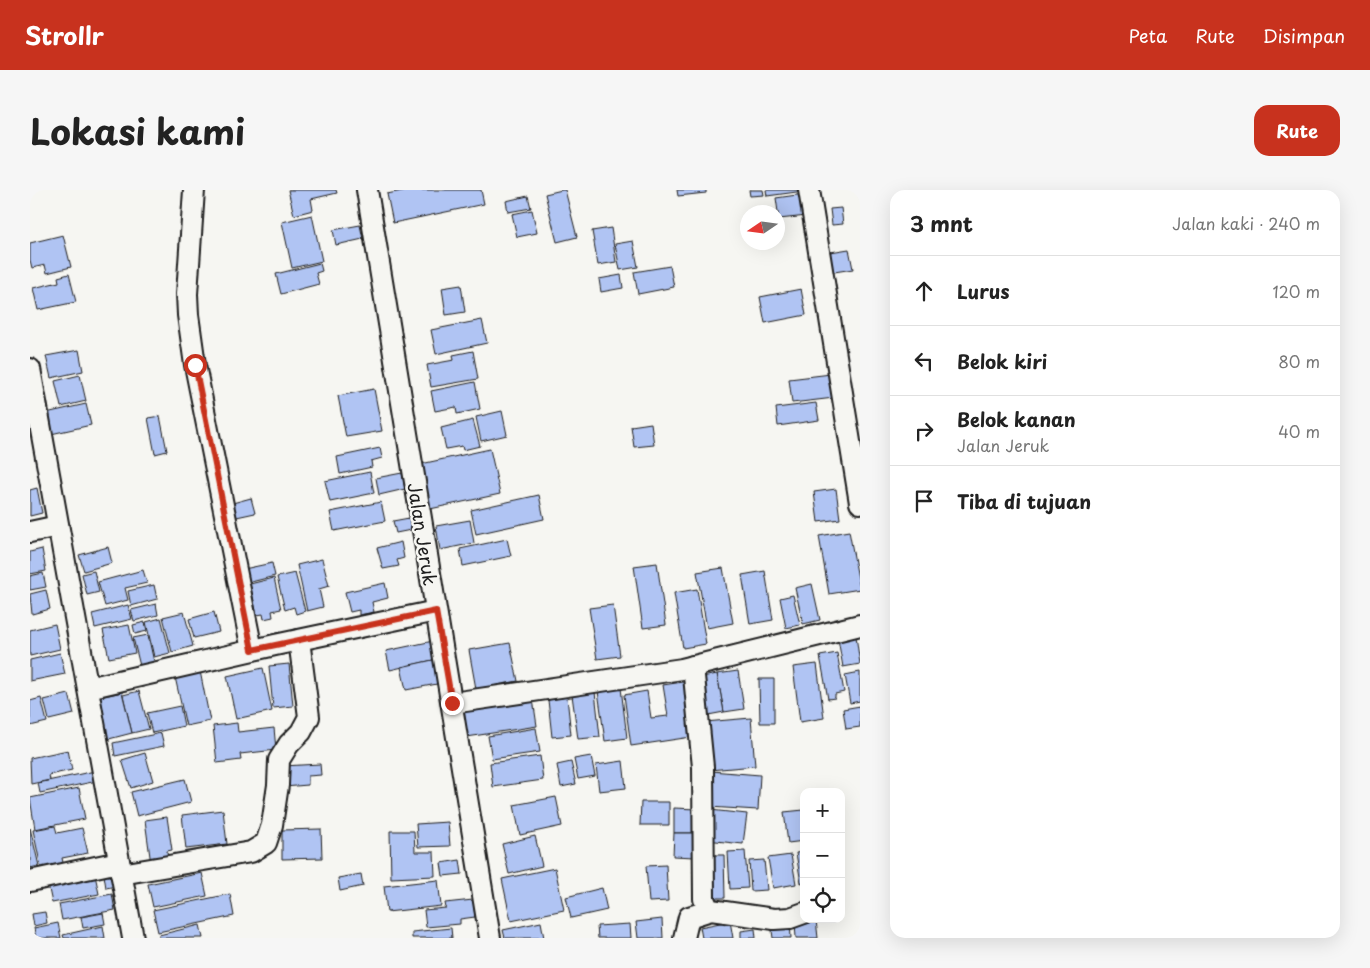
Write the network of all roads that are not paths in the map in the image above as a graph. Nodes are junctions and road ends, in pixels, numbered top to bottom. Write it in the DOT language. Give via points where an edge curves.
graph roads {
  1 [pos="194,190"];
  2 [pos="809,190"];
  3 [pos="371,191"];
  4 [pos="30,368"];
  5 [pos="860,503"];
  6 [pos="58,526"];
  7 [pos="30,532"];
  8 [pos="436,611"];
  9 [pos="860,625"];
  10 [pos="299,640"];
  11 [pos="252,650"];
  12 [pos="693,666"];
  13 [pos="88,688"];
  14 [pos="452,703"];
  15 [pos="120,868"];
  16 [pos="30,881"];
  17 [pos="711,910"];
  18 [pos="800,914"];
  19 [pos="133,938"];
  20 [pos="490,938"];
  21 [pos="684,938"];
  1 -- 11 [label="street" via="188,315 195,365"];
  2 -- 5 [label="street"];
  3 -- 8 [label="street, Jalan Jeruk"];
  4 -- 6 [label="street"];
  6 -- 7 [label="street"];
  6 -- 13 [label="street"];
  8 -- 10 [label="street"];
  8 -- 14 [label="street, Jalan Jeruk"];
  9 -- 12 [label="street"];
  10 -- 11 [label="street"];
  10 -- 15 [label="street" via="309,717 279,760 272,825 266,843 252,852"];
  11 -- 13 [label="street"];
  12 -- 14 [label="street"];
  12 -- 17 [label="street" via="703,767 704,899"];
  13 -- 15 [label="street"];
  14 -- 20 [label="street, Jalan Jeruk"];
  15 -- 16 [label="street"];
  15 -- 19 [label="street"];
  17 -- 18 [label="street" via="774,919"];
  17 -- 21 [label="street" via="689,917"];
}
